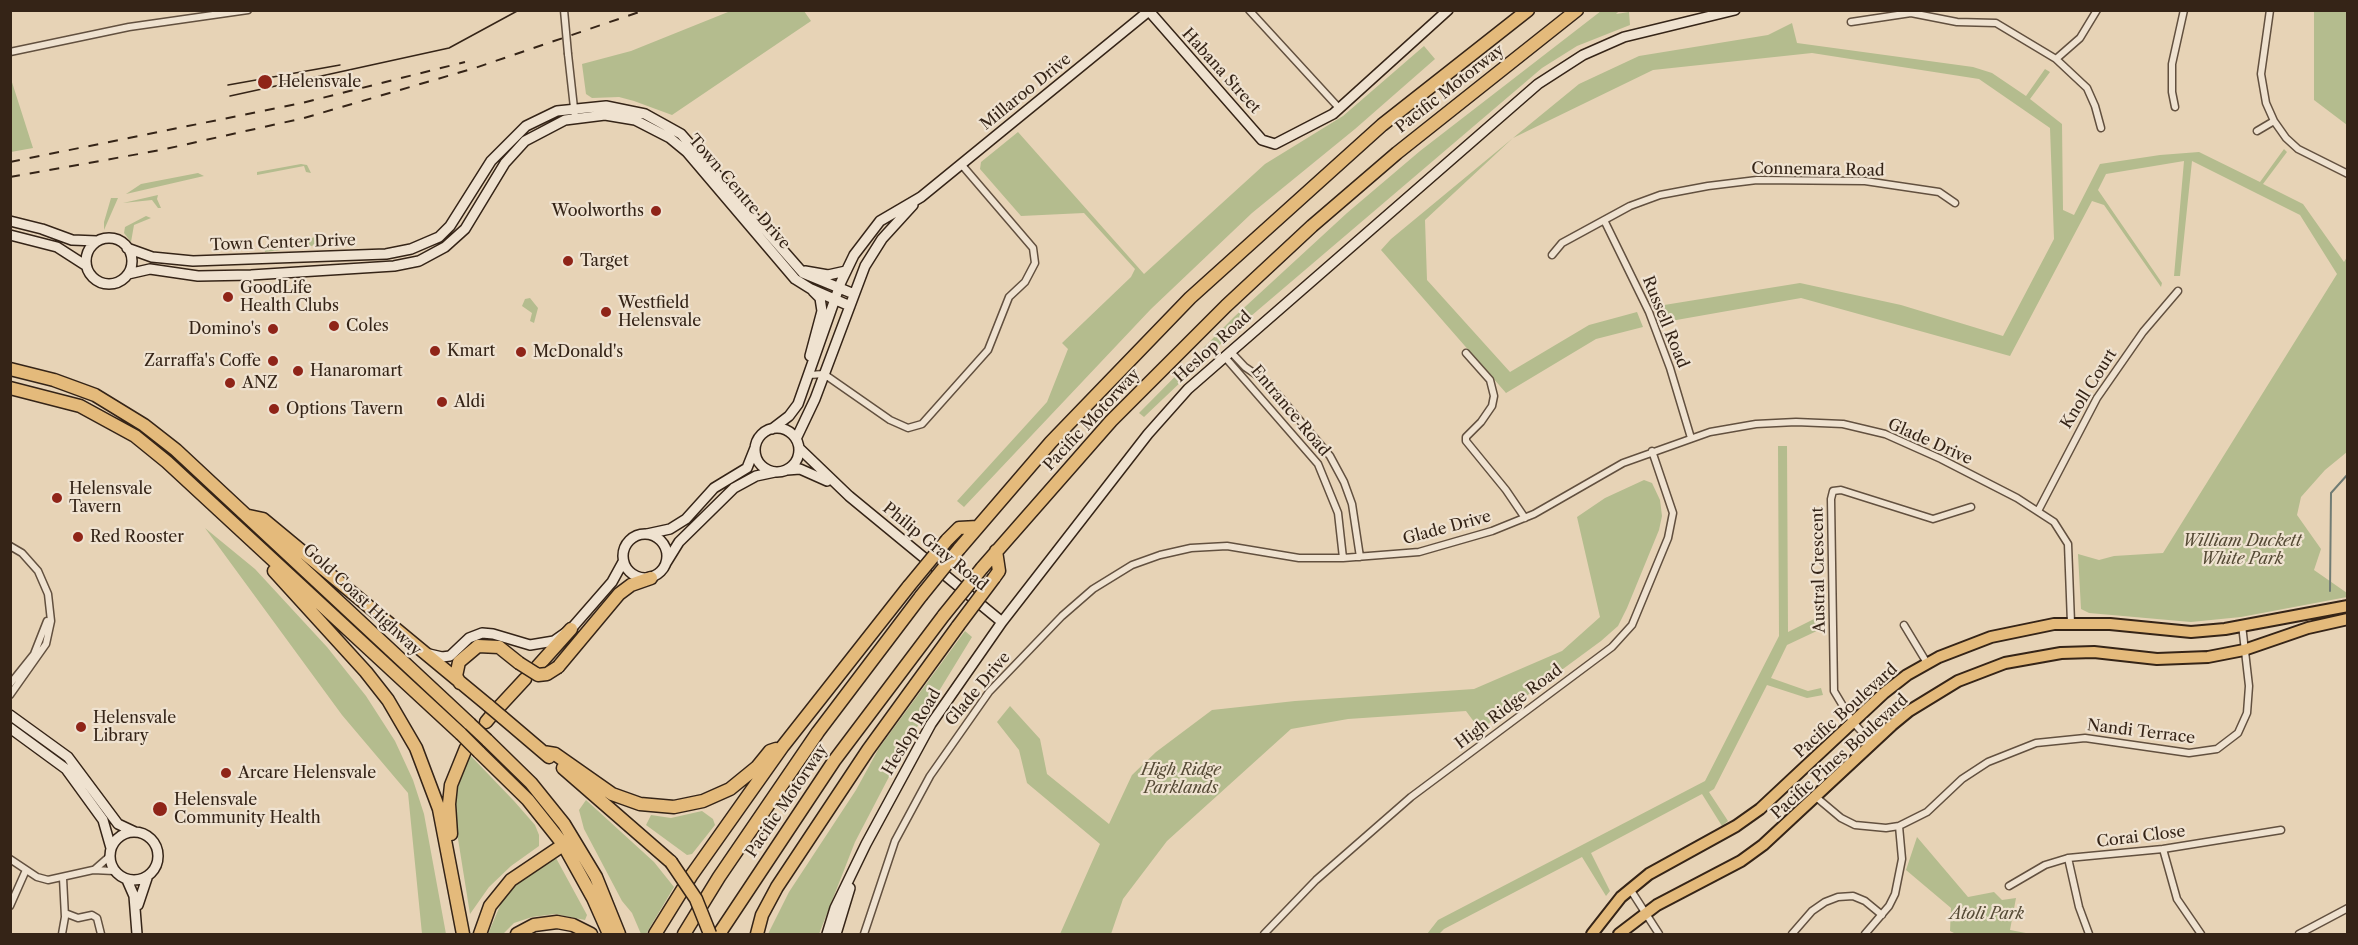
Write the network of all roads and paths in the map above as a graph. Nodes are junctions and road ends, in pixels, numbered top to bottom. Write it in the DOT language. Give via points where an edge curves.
graph roads {
  1 [pos="248,10"];
  2 [pos="564,10"];
  3 [pos="1249,10"];
  4 [pos="1449,10"];
  5 [pos="1528,10"];
  6 [pos="1577,10"];
  7 [pos="1734,10"];
  8 [pos="2097,10"];
  9 [pos="2184,10"];
  10 [pos="2270,10"];
  11 [pos="1150,11"];
  12 [pos="1851,22"];
  13 [pos="10,52"];
  14 [pos="2056,59"];
  15 [pos="2175,107"];
  16 [pos="1339,108"];
  17 [pos="574,113"];
  18 [pos="2274,121"];
  19 [pos="2100,128"];
  20 [pos="2257,131"];
  21 [pos="961,164"];
  22 [pos="2348,174"];
  23 [pos="921,197"];
  24 [pos="1955,202"];
  25 [pos="1604,220"];
  26 [pos="10,221"];
  27 [pos="759,221"];
  28 [pos="10,235"];
  29 [pos="439,237"];
  30 [pos="97,241"];
  31 [pos="127,248"];
  32 [pos="768,248"];
  33 [pos="1552,255"];
  34 [pos="249,261"];
  35 [pos="85,265"];
  36 [pos="337,269"];
  37 [pos="800,270"];
  38 [pos="846,271"];
  39 [pos="128,274"];
  40 [pos="251,275"];
  41 [pos="839,288"];
  42 [pos="811,289"];
  43 [pos="2178,291"];
  44 [pos="855,294"];
  45 [pos="836,299"];
  46 [pos="850,306"];
  47 [pos="1227,353"];
  48 [pos="1466,353"];
  49 [pos="10,369"];
  50 [pos="811,371"];
  51 [pos="824,374"];
  52 [pos="10,388"];
  53 [pos="772,429"];
  54 [pos="1691,438"];
  55 [pos="797,443"];
  56 [pos="755,448"];
  57 [pos="1652,451"];
  58 [pos="1330,456"];
  59 [pos="1318,464"];
  60 [pos="786,470"];
  61 [pos="775,472"];
  62 [pos="849,496"];
  63 [pos="1971,507"];
  64 [pos="2038,511"];
  65 [pos="245,515"];
  66 [pos="1525,518"];
  67 [pos="978,527"];
  68 [pos="647,534"];
  69 [pos="248,537"];
  70 [pos="10,546"];
  71 [pos="996,551"];
  72 [pos="1360,557"];
  73 [pos="1343,558"];
  74 [pos="623,562"];
  75 [pos="666,563"];
  76 [pos="651,578"];
  77 [pos="2348,606"];
  78 [pos="50,615"];
  79 [pos="2348,619"];
  80 [pos="1002,622"];
  81 [pos="2071,623"];
  82 [pos="1904,625"];
  83 [pos="2242,626"];
  84 [pos="571,629"];
  85 [pos="2244,650"];
  86 [pos="424,653"];
  87 [pos="1928,663"];
  88 [pos="537,667"];
  89 [pos="525,679"];
  90 [pos="460,682"];
  91 [pos="10,684"];
  92 [pos="10,695"];
  93 [pos="10,715"];
  94 [pos="488,718"];
  95 [pos="1852,722"];
  96 [pos="10,728"];
  97 [pos="1872,743"];
  98 [pos="783,746"];
  99 [pos="466,748"];
  100 [pos="543,752"];
  101 [pos="1816,797"];
  102 [pos="1899,826"];
  103 [pos="2281,830"];
  104 [pos="135,832"];
  105 [pos="568,841"];
  106 [pos="2163,849"];
  107 [pos="111,852"];
  108 [pos="2068,858"];
  109 [pos="10,859"];
  110 [pos="450,865"];
  111 [pos="856,866"];
  112 [pos="26,870"];
  113 [pos="93,870"];
  114 [pos="114,871"];
  115 [pos="63,878"];
  116 [pos="147,878"];
  117 [pos="127,880"];
  118 [pos="2009,886"];
  119 [pos="1630,889"];
  120 [pos="12,896"];
  121 [pos="10,906"];
  122 [pos="2348,908"];
  123 [pos="65,913"];
  124 [pos="136,913"];
  125 [pos="1645,913"];
  126 [pos="1882,915"];
  127 [pos="2304,933"];
  128 [pos="62,934"];
  129 [pos="101,934"];
  130 [pos="137,934"];
  131 [pos="463,934"];
  132 [pos="480,934"];
  133 [pos="517,934"];
  134 [pos="591,934"];
  135 [pos="609,934"];
  136 [pos="619,934"];
  137 [pos="655,934"];
  138 [pos="684,934"];
  139 [pos="710,934"];
  140 [pos="719,934"];
  141 [pos="757,934"];
  142 [pos="827,934"];
  143 [pos="836,934"];
  144 [pos="864,934"];
  145 [pos="1264,934"];
  146 [pos="1592,934"];
  147 [pos="1619,934"];
  148 [pos="1659,934"];
  149 [pos="1792,934"];
  150 [pos="1865,934"];
  151 [pos="2089,934"];
  152 [pos="2201,934"];
  1 -- 13 [label="street" via="129,27"];
  2 -- 17 [label="street, bridge"];
  3 -- 16 [label="street"];
  4 -- 16 [label="street"];
  5 -- 67 [label="highway, Pacific Motorway" via="1382,125 1190,298 1051,442"];
  6 -- 71 [label="highway, Pacific Motorway" via="1397,153 1234,298 1112,421"];
  7 -- 47 [label="street, Heslop Road" via="1624,37 1560,69 1485,129"];
  8 -- 14 [label="street" via="2080,38"];
  9 -- 15 [label="street" via="2172,64"];
  10 -- 18 [label="street" via="2261,74"];
  11 -- 16 [label="street, Habana Street" via="1263,140 1275,144"];
  11 -- 21 [label="street, Millaroo Drive"];
  12 -- 14 [label="street" via="1911,13 1957,22 1996,23"];
  14 -- 19 [label="street" via="2087,88"];
  17 -- 27 [label="street, Town Centre Drive" via="623,108 665,123 698,150"];
  17 -- 29 [label="street, Town Centre Drive" via="540,117 515,135 491,161 458,216"];
  17 -- 32 [label="street, Town Centre Drive" via="625,117 670,138"];
  17 -- 36 [label="street, Town Centre Drive" via="541,130 515,152 465,229 436,254 394,266"];
  18 -- 20 [label="street"];
  18 -- 22 [label="street" via="2298,148"];
  21 -- 23 [label="street, Millaroo Drive"];
  21 -- 51 [label="street" via="1034,248 1035,263 1025,282 1010,297 988,350 922,424 908,428 890,420"];
  23 -- 38 [label="street, Millaroo Drive" via="880,221"];
  23 -- 44 [label="street, Millaroo Drive" via="882,239 865,266"];
  24 -- 25 [label="street, Connemara Road" via="1939,192 1865,181 1757,180 1660,195"];
  25 -- 33 [label="street, Connemara Road" via="1562,243"];
  25 -- 54 [label="street, Russell Road" via="1649,312"];
  26 -- 30 [label="street" via="72,240"];
  27 -- 32 [label="street" via="769,240"];
  27 -- 37 [label="street, Town Centre Drive"];
  28 -- 35 [label="street" via="57,247"];
  29 -- 34 [label="street, Town Center Drive" via="419,247 386,254"];
  30 -- 31 [label="street" via="114,239"];
  30 -- 35 [label="street" via="88,250"];
  31 -- 34 [label="street, Town Center Drive" via="152,257"];
  31 -- 39 [label="street" via="132,263"];
  32 -- 42 [label="street, Town Centre Drive" via="795,279"];
  34 -- 40 [label="street"];
  35 -- 39 [label="street" via="91,276 105,283 117,282"];
  36 -- 40 [label="street, Town Center Drive"];
  37 -- 38 [label="street" via="828,275"];
  37 -- 41 [label="street, Town Centre Drive"];
  38 -- 41 [label="street, Millaroo Drive"];
  39 -- 40 [label="street, Town Center Drive" via="150,269 198,276"];
  41 -- 44 [label="street, Town Centre Drive"];
  41 -- 45 [label="street, Millaroo Drive"];
  42 -- 45 [label="street, Town Centre Drive"];
  42 -- 50 [label="street" via="820,298 822,311 810,356"];
  43 -- 64 [label="street, Knoll Court" via="2143,332 2097,398"];
  44 -- 46 [label="street, Millaroo Drive"];
  45 -- 46 [label="street, Town Centre Drive"];
  45 -- 50 [label="street, Millaroo Drive"];
  46 -- 51 [label="street, Millaroo Drive"];
  47 -- 58 [label="street, Entrance Road" via="1267,382"];
  47 -- 59 [label="street, Entrance Road"];
  47 -- 80 [label="street, Heslop Road" via="1148,434"];
  48 -- 66 [label="street" via="1490,381 1494,396 1492,406 1466,441"];
  49 -- 65 [label="highway, Gold Coast Highway" via="75,387 129,414 176,450"];
  50 -- 51 [label="street"];
  50 -- 53 [label="street, Millaroo Drive" via="798,404"];
  51 -- 55 [label="street, Millaroo Drive"];
  52 -- 69 [label="highway, Gold Coast Highway" via="80,406 135,436"];
  53 -- 55 [label="street" via="789,432"];
  53 -- 56 [label="street" via="759,438"];
  54 -- 57 [label="street, Glade Drive"];
  54 -- 64 [label="street, Glade Drive" via="1756,424 1843,424 1885,434"];
  55 -- 60 [label="street" via="798,457"];
  55 -- 62 [label="street, Philip Gray Road"];
  56 -- 61 [label="street" via="759,462"];
  56 -- 68 [label="street" via="747,468 714,488 686,519 666,530"];
  57 -- 66 [label="street, Glade Drive"];
  57 -- 145 [label="street, High Ridge Road" via="1672,505 1672,526 1639,611 1627,630 1612,647 1411,797 1316,880"];
  58 -- 59 [label="street"];
  58 -- 72 [label="street, Entrance Road" via="1352,504"];
  59 -- 73 [label="street, Entrance Road" via="1338,513"];
  60 -- 61 [label="street"];
  60 -- 62 [label="street, Philip Gray Road" via="800,469 820,476"];
  61 -- 75 [label="street" via="756,476 734,488 679,542"];
  62 -- 80 [label="street, Philip Gray Road"];
  63 -- 95 [label="street, Austral Crescent" via="1933,519 1841,490 1833,491 1834,691"];
  64 -- 81 [label="street, Glade Drive" via="2060,528 2067,544"];
  65 -- 86 [label="highway" via="262,519"];
  65 -- 94 [label="highway, Gold Coast Highway"];
  66 -- 72 [label="street, Glade Drive" via="1464,541 1419,552"];
  67 -- 98 [label="highway, bridge" via="959,528 947,540"];
  67 -- 138 [label="highway, Pacific Motorway, bridge" via="818,732"];
  68 -- 74 [label="street" via="629,541"];
  68 -- 75 [label="street" via="664,544"];
  69 -- 105 [label="highway, Gold Coast Highway, bridge" via="461,734"];
  69 -- 110 [label="highway" via="263,561 359,664 402,721 433,790"];
  70 -- 78 [label="street" via="38,571 48,594"];
  71 -- 140 [label="highway, Pacific Motorway, bridge" via="834,761"];
  71 -- 141 [label="highway, bridge" via="999,571 868,750 777,887"];
  72 -- 73 [label="street, Glade Drive"];
  73 -- 144 [label="street, Glade Drive" via="1299,558 1244,547 1191,548 1132,565 1093,589 989,692 955,738 895,841"];
  74 -- 76 [label="street" via="633,575"];
  74 -- 84 [label="street" via="612,582"];
  75 -- 76 [label="street"];
  76 -- 90 [label="highway, bridge" via="619,594 558,667 545,675 538,675 499,647 478,646 459,662 456,676"];
  77 -- 83 [label="main road, Pacific Boulevard"];
  78 -- 91 [label="street" via="34,654"];
  78 -- 92 [label="street" via="46,644"];
  79 -- 85 [label="main road, Pacific Pines Boulevard"];
  80 -- 111 [label="street, Heslop Road" via="931,724"];
  81 -- 83 [label="main road, Pacific Boulevard" via="2191,632"];
  81 -- 87 [label="main road, Pacific Boulevard" via="2025,628 1991,637"];
  82 -- 87 [label="street"];
  83 -- 85 [label="street, Nandi Terrace"];
  84 -- 86 [label="street" via="544,645 484,633 472,636 449,657"];
  84 -- 88 [label="highway"];
  85 -- 97 [label="main road, Pacific Pines Boulevard" via="2182,660 2061,653 2006,663 1934,694"];
  85 -- 102 [label="street, Nandi Terrace" via="2247,713 2238,733 2225,745 2208,752 2188,753 2085,738 2036,743 1988,762 1962,779 1927,812"];
  86 -- 90 [label="highway"];
  87 -- 95 [label="main road, Pacific Boulevard" via="1899,681"];
  89 -- 94 [label="highway"];
  90 -- 94 [label="highway"];
  93 -- 104 [label="street" via="68,757 118,824"];
  94 -- 100 [label="highway"];
  94 -- 105 [label="highway, Gold Coast Highway, bridge" via="487,740 538,790"];
  95 -- 97 [label="street, Austral Crescent"];
  95 -- 119 [label="main road, Pacific Boulevard" via="1760,809"];
  96 -- 107 [label="street" via="66,768 103,820"];
  97 -- 101 [label="main road, Pacific Pines Boulevard"];
  98 -- 100 [label="highway" via="770,752 721,794 674,807 640,804 612,794 555,754"];
  98 -- 137 [label="highway"];
  99 -- 110 [label="highway" via="454,772 450,793"];
  100 -- 139 [label="highway, bridge" via="672,862 696,899"];
  101 -- 102 [label="street, Nandi Terrace" via="1855,825"];
  101 -- 125 [label="main road, Pacific Pines Boulevard" via="1780,832 1741,861"];
  102 -- 126 [label="street" via="1899,879"];
  103 -- 106 [label="street, Corai Close"];
  104 -- 107 [label="street" via="121,836"];
  104 -- 116 [label="street" via="153,840 159,853 157,867"];
  105 -- 132 [label="highway" via="520,872 502,889 490,906"];
  105 -- 135 [label="highway, Gold Coast Highway"];
  105 -- 136 [label="highway, Gold Coast Highway" via="596,877"];
  106 -- 108 [label="street, Corai Close"];
  106 -- 152 [label="street" via="2177,899"];
  107 -- 113 [label="street"];
  107 -- 114 [label="street"];
  108 -- 118 [label="street, Corai Close" via="2046,865"];
  108 -- 151 [label="street"];
  109 -- 112 [label="street"];
  110 -- 131 [label="highway"];
  111 -- 142 [label="street, Heslop Road"];
  111 -- 143 [label="street, Heslop Road"];
  112 -- 115 [label="street" via="48,880"];
  112 -- 120 [label="street"];
  113 -- 114 [label="street"];
  113 -- 115 [label="street"];
  114 -- 117 [label="street"];
  115 -- 123 [label="street"];
  116 -- 117 [label="street"];
  116 -- 124 [label="street"];
  117 -- 124 [label="street"];
  119 -- 125 [label="street"];
  119 -- 146 [label="main road, Pacific Boulevard"];
  120 -- 121 [label="street"];
  122 -- 127 [label="street"];
  123 -- 128 [label="street"];
  123 -- 129 [label="street" via="78,918 92,915 97,918"];
  124 -- 130 [label="street"];
  125 -- 147 [label="main road, Pacific Pines Boulevard"];
  125 -- 148 [label="street"];
  126 -- 149 [label="street" via="1853,896 1838,897 1812,911"];
  126 -- 150 [label="street"];
  133 -- 134 [label="highway" via="534,925 557,922"];
}
